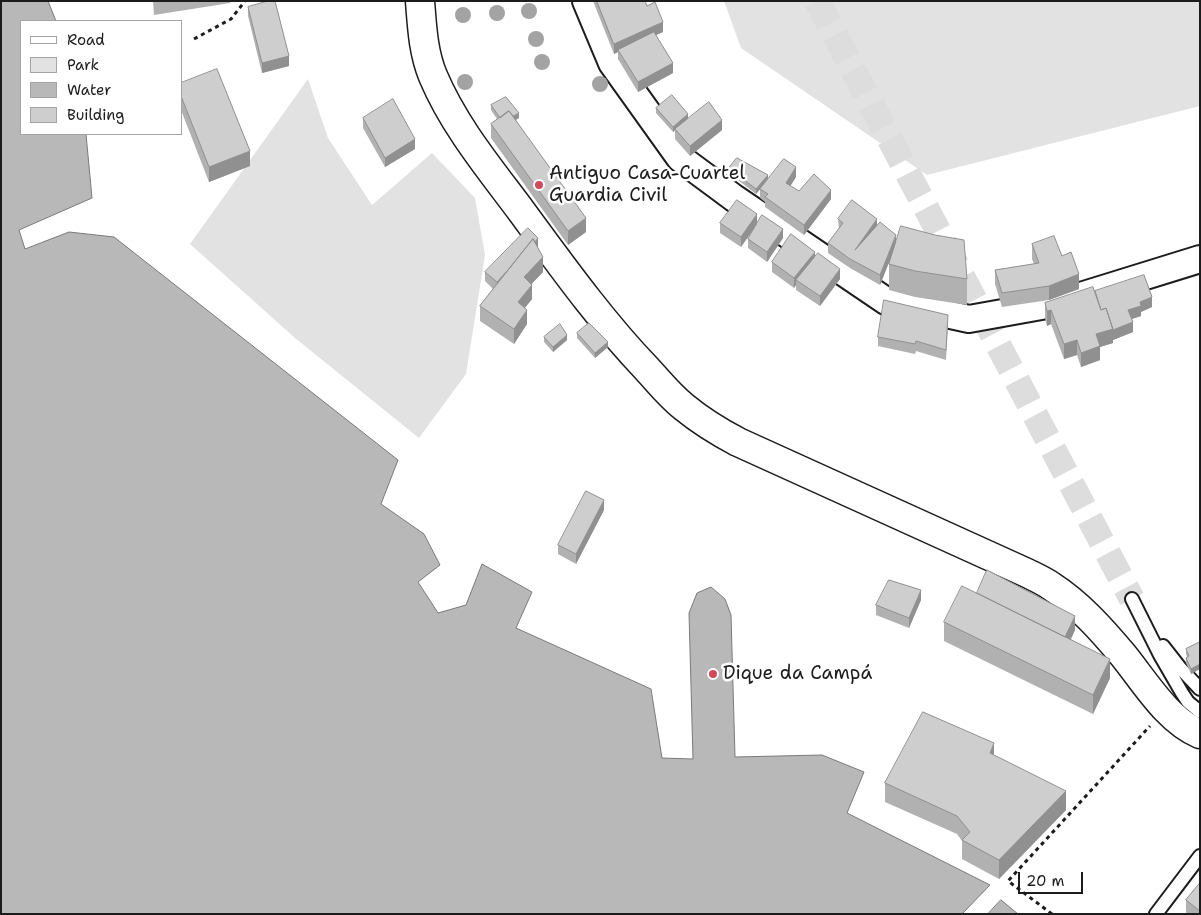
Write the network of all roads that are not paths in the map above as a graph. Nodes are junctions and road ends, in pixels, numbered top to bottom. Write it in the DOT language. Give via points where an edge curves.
graph roads {
  1 [pos="420,1"];
  2 [pos="586,1"];
  3 [pos="1200,259"];
  4 [pos="1132,599"];
  5 [pos="1147,627"];
  6 [pos="1200,689"];
  7 [pos="1200,712"];
  8 [pos="1200,734"];
  9 [pos="1200,856"];
  10 [pos="1156,914"];
  1 -- 8 [label="street" via="426,52 433,75 462,130 594,308 683,406 738,442 1050,585 1101,629 1164,708"];
  2 -- 3 [label="street" via="612,63 680,158 886,301 969,319 1058,303"];
  4 -- 5 [label="lane"];
  5 -- 6 [label="lane"];
  5 -- 7 [label="lane" via="1182,693"];
  9 -- 10 [label="lane"];
}
